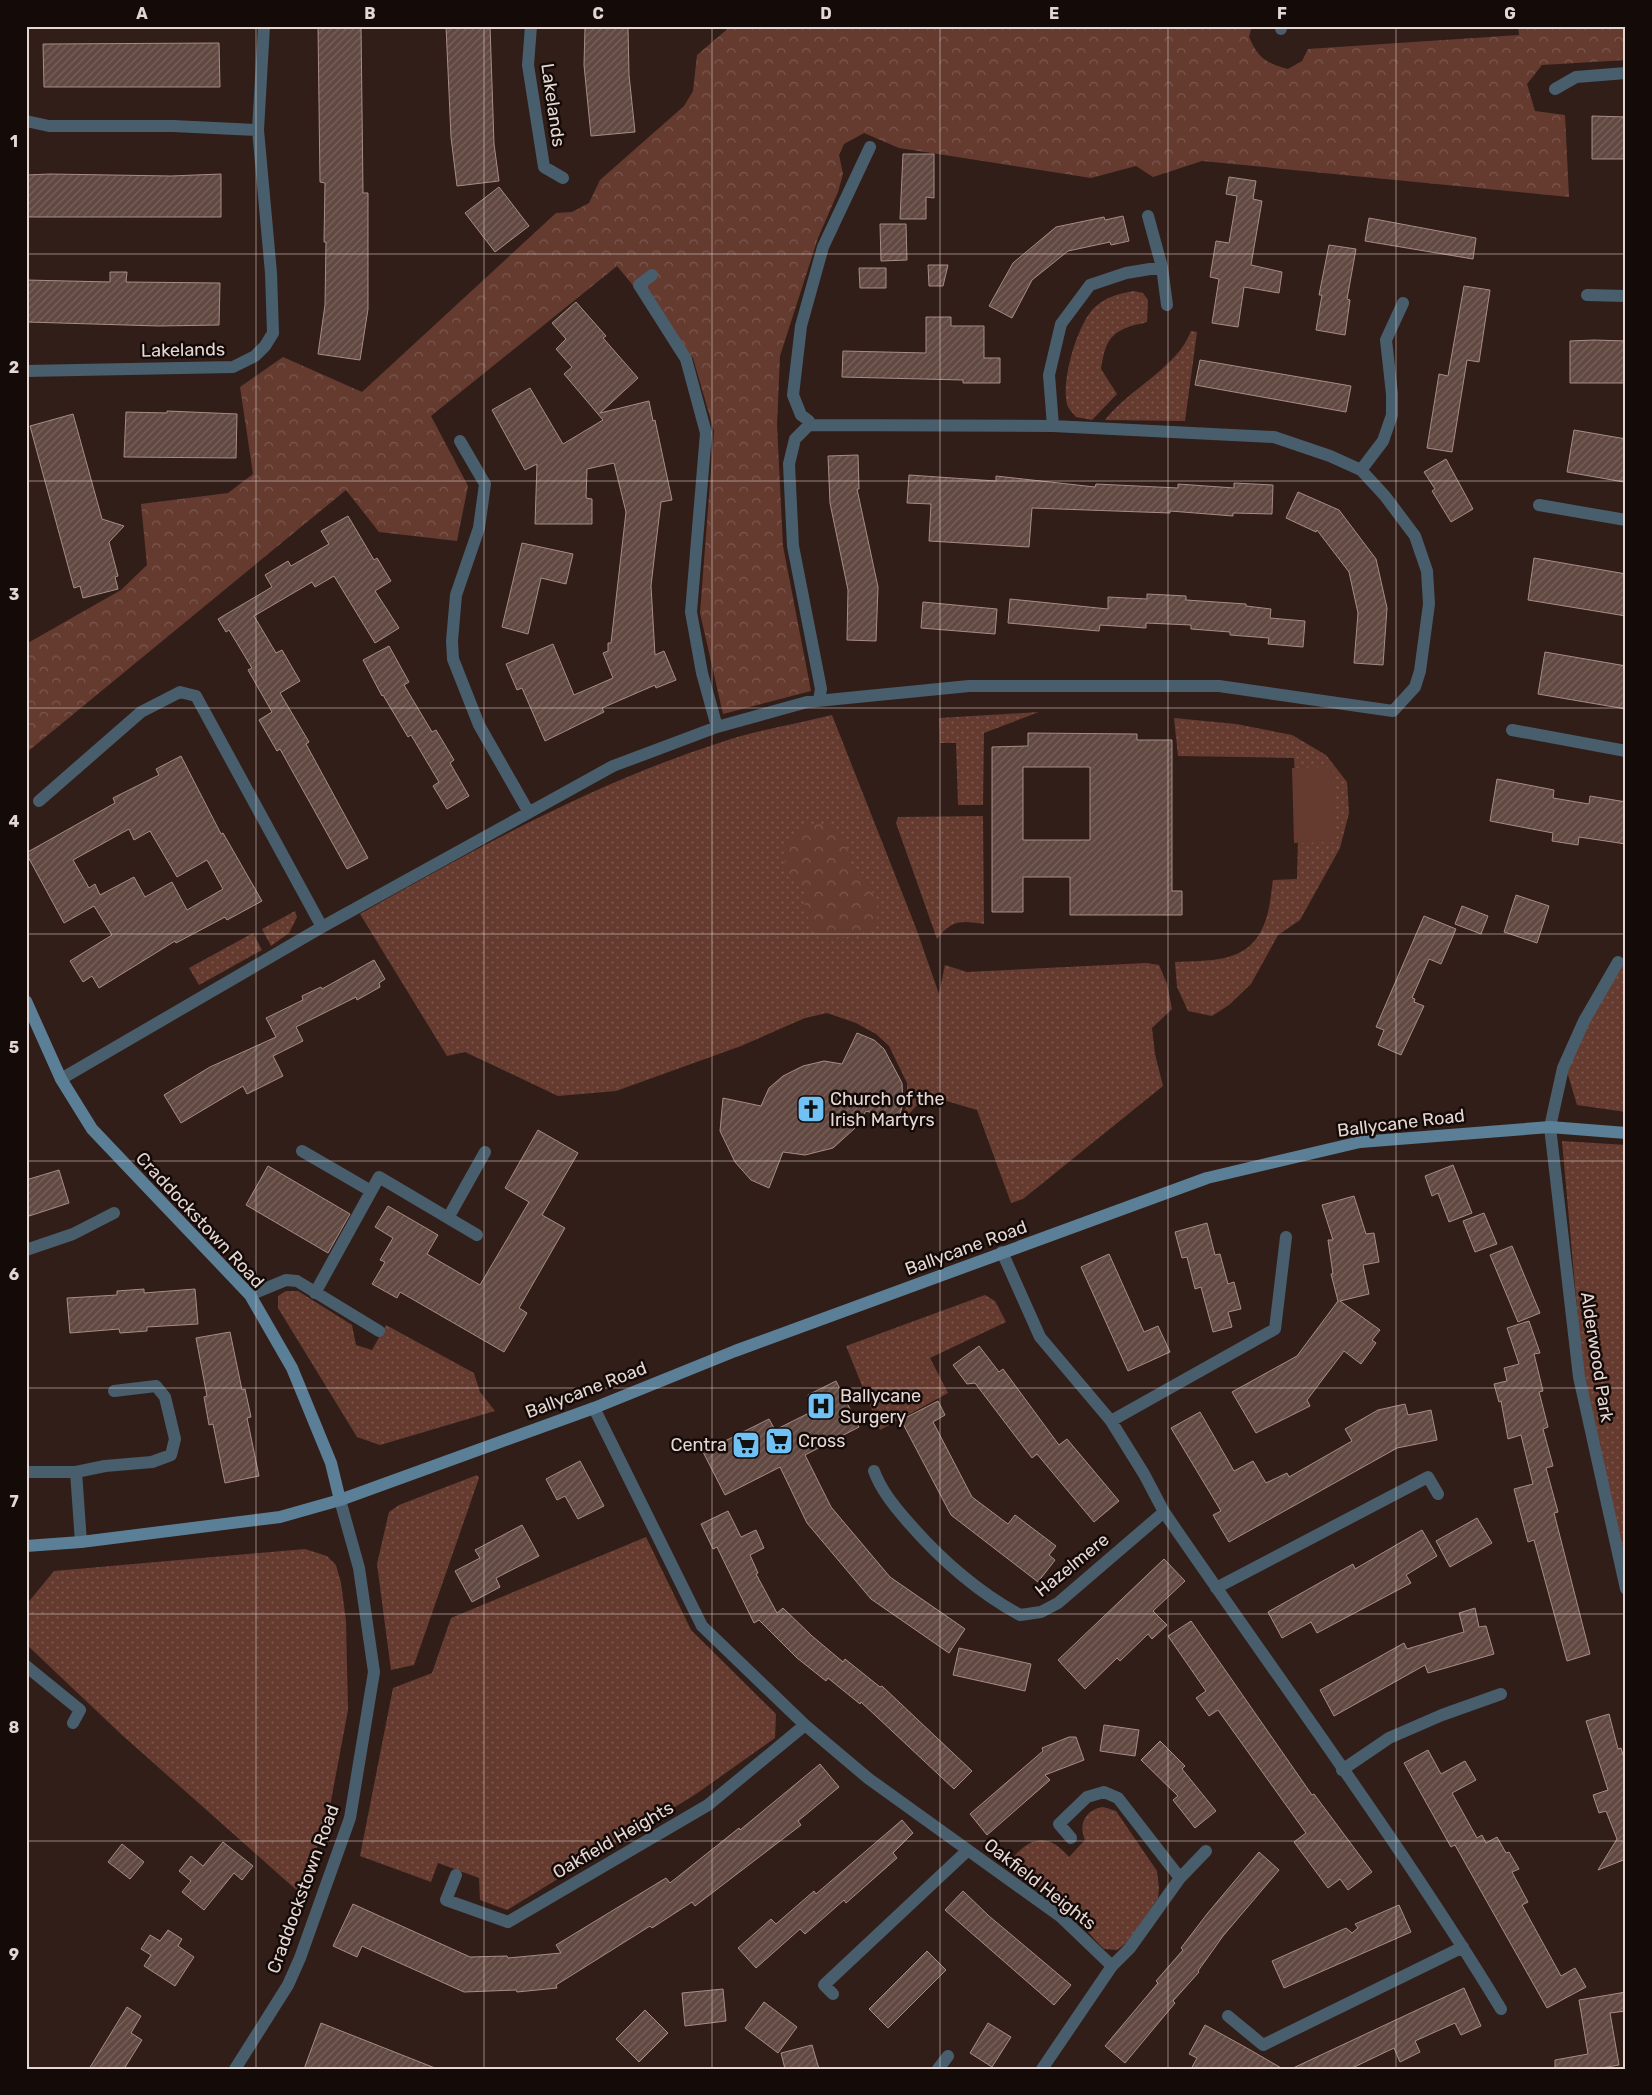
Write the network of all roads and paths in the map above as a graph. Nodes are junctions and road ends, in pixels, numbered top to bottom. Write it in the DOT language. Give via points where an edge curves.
graph roads {
  1 [pos="264,26"];
  2 [pos="531,26"];
  3 [pos="1626,73"];
  4 [pos="1555,90"];
  5 [pos="26,121"];
  6 [pos="258,130"];
  7 [pos="870,147"];
  8 [pos="562,178"];
  9 [pos="1148,216"];
  10 [pos="1162,267"];
  11 [pos="652,275"];
  12 [pos="1587,295"];
  13 [pos="1626,296"];
  14 [pos="1403,303"];
  15 [pos="1167,305"];
  16 [pos="26,371"];
  17 [pos="809,426"];
  18 [pos="1053,426"];
  19 [pos="460,441"];
  20 [pos="1361,470"];
  21 [pos="1539,505"];
  22 [pos="1626,520"];
  23 [pos="819,700"];
  24 [pos="717,727"];
  25 [pos="1512,730"];
  26 [pos="1626,751"];
  27 [pos="39,801"];
  28 [pos="528,811"];
  29 [pos="322,927"];
  30 [pos="1618,962"];
  31 [pos="26,1001"];
  32 [pos="61,1079"];
  33 [pos="1550,1127"];
  34 [pos="1626,1133"];
  35 [pos="302,1151"];
  36 [pos="485,1152"];
  37 [pos="371,1191"];
  38 [pos="114,1213"];
  39 [pos="448,1218"];
  40 [pos="477,1235"];
  41 [pos="1286,1237"];
  42 [pos="26,1250"];
  43 [pos="1002,1252"];
  44 [pos="315,1293"];
  45 [pos="250,1295"];
  46 [pos="379,1331"];
  47 [pos="114,1391"];
  48 [pos="594,1408"];
  49 [pos="1110,1422"];
  50 [pos="874,1471"];
  51 [pos="26,1472"];
  52 [pos="76,1472"];
  53 [pos="1438,1494"];
  54 [pos="340,1500"];
  55 [pos="1164,1512"];
  56 [pos="81,1542"];
  57 [pos="26,1546"];
  58 [pos="1216,1588"];
  59 [pos="1626,1589"];
  60 [pos="26,1666"];
  61 [pos="1501,1694"];
  62 [pos="73,1723"];
  63 [pos="805,1725"];
  64 [pos="1342,1770"];
  65 [pos="1071,1838"];
  66 [pos="968,1850"];
  67 [pos="1206,1851"];
  68 [pos="456,1875"];
  69 [pos="1180,1878"];
  70 [pos="1463,1946"];
  71 [pos="1112,1966"];
  72 [pos="833,1994"];
  73 [pos="1501,2009"];
  74 [pos="1228,2016"];
  75 [pos="948,2056"];
  76 [pos="235,2069"];
  77 [pos="938,2069"];
  78 [pos="1042,2069"];
  1 -- 6 [label="street, Lakelands"];
  2 -- 8 [label="street, Lakelands" via="528,65 544,167"];
  3 -- 4 [label="street" via="1576,77"];
  5 -- 6 [label="street" via="49,126"];
  6 -- 16 [label="street, Lakelands" via="273,333 265,346 255,356 233,367"];
  7 -- 17 [label="street" via="823,247 801,326 794,395"];
  9 -- 10 [label="street"];
  10 -- 15 [label="street"];
  10 -- 18 [label="street" via="1126,273 1090,286 1061,324 1049,375"];
  11 -- 24 [label="street" via="639,285 686,359 706,433 691,612 702,673"];
  12 -- 13 [label="street"];
  14 -- 20 [label="street" via="1386,340 1392,415 1383,441"];
  17 -- 18 [label="street"];
  17 -- 23 [label="street" via="795,439 789,464 793,546 821,689"];
  18 -- 20 [label="street" via="1274,437"];
  19 -- 28 [label="street" via="485,484 479,528 456,595 452,641 454,659 479,725"];
  20 -- 23 [label="street" via="1415,536 1427,571 1429,604 1420,671 1415,687 1393,711 1220,686 969,686"];
  21 -- 22 [label="street"];
  23 -- 24 [label="street"];
  24 -- 28 [label="street" via="613,766"];
  25 -- 26 [label="street"];
  27 -- 29 [label="street" via="142,712 180,692 196,696"];
  28 -- 29 [label="street"];
  29 -- 32 [label="street"];
  30 -- 33 [label="street, Alderwood Park" via="1584,1021 1563,1068"];
  31 -- 32 [label="main road, Craddockstown Road"];
  32 -- 45 [label="main road, Craddockstown Road" via="92,1128"];
  33 -- 34 [label="main road, Ballycane Road"];
  33 -- 43 [label="main road, Ballycane Road" via="1360,1142 1208,1178"];
  33 -- 59 [label="street, Alderwood Park" via="1579,1377"];
  35 -- 37 [label="street"];
  36 -- 39 [label="street"];
  37 -- 39 [label="street" via="379,1177"];
  37 -- 44 [label="street"];
  38 -- 42 [label="street" via="73,1234"];
  39 -- 40 [label="street"];
  41 -- 49 [label="street" via="1275,1329"];
  43 -- 48 [label="main road, Ballycane Road" via="735,1351"];
  43 -- 49 [label="street" via="1040,1337"];
  44 -- 45 [label="street" via="297,1281 286,1280"];
  44 -- 46 [label="street"];
  45 -- 54 [label="main road, Craddockstown Road" via="292,1368 331,1463"];
  47 -- 52 [label="street" via="156,1386 165,1397 175,1439 171,1455 152,1462"];
  48 -- 54 [label="main road, Ballycane Road"];
  48 -- 63 [label="street, Oakfield Heights" via="702,1626"];
  49 -- 55 [label="street"];
  50 -- 55 [label="street, Hazelmere" via="878,1484 936,1555 967,1581 1020,1615 1041,1612 1058,1603"];
  51 -- 52 [label="street"];
  52 -- 56 [label="street"];
  53 -- 58 [label="street" via="1428,1477"];
  54 -- 56 [label="main road, Ballycane Road" via="280,1517"];
  54 -- 76 [label="street, Craddockstown Road" via="359,1568 374,1672 350,1818 288,1985"];
  55 -- 58 [label="street"];
  56 -- 57 [label="main road, Ballycane Road"];
  58 -- 64 [label="street"];
  60 -- 62 [label="street" via="80,1710"];
  61 -- 64 [label="street" via="1389,1738"];
  63 -- 66 [label="street, Oakfield Heights" via="869,1778"];
  63 -- 68 [label="street, Oakfield Heights" via="708,1805 508,1922 446,1900"];
  64 -- 70 [label="street"];
  65 -- 69 [label="street" via="1059,1824 1087,1797 1104,1792 1118,1798"];
  66 -- 71 [label="street, Oakfield Heights" via="1060,1917"];
  66 -- 72 [label="street, Oakfield Heights" via="824,1985"];
  67 -- 69 [label="street"];
  69 -- 71 [label="street" via="1130,1948"];
  70 -- 73 [label="street"];
  70 -- 74 [label="street" via="1263,2045"];
  71 -- 78 [label="street"];
  75 -- 77 [label="street"];
}
